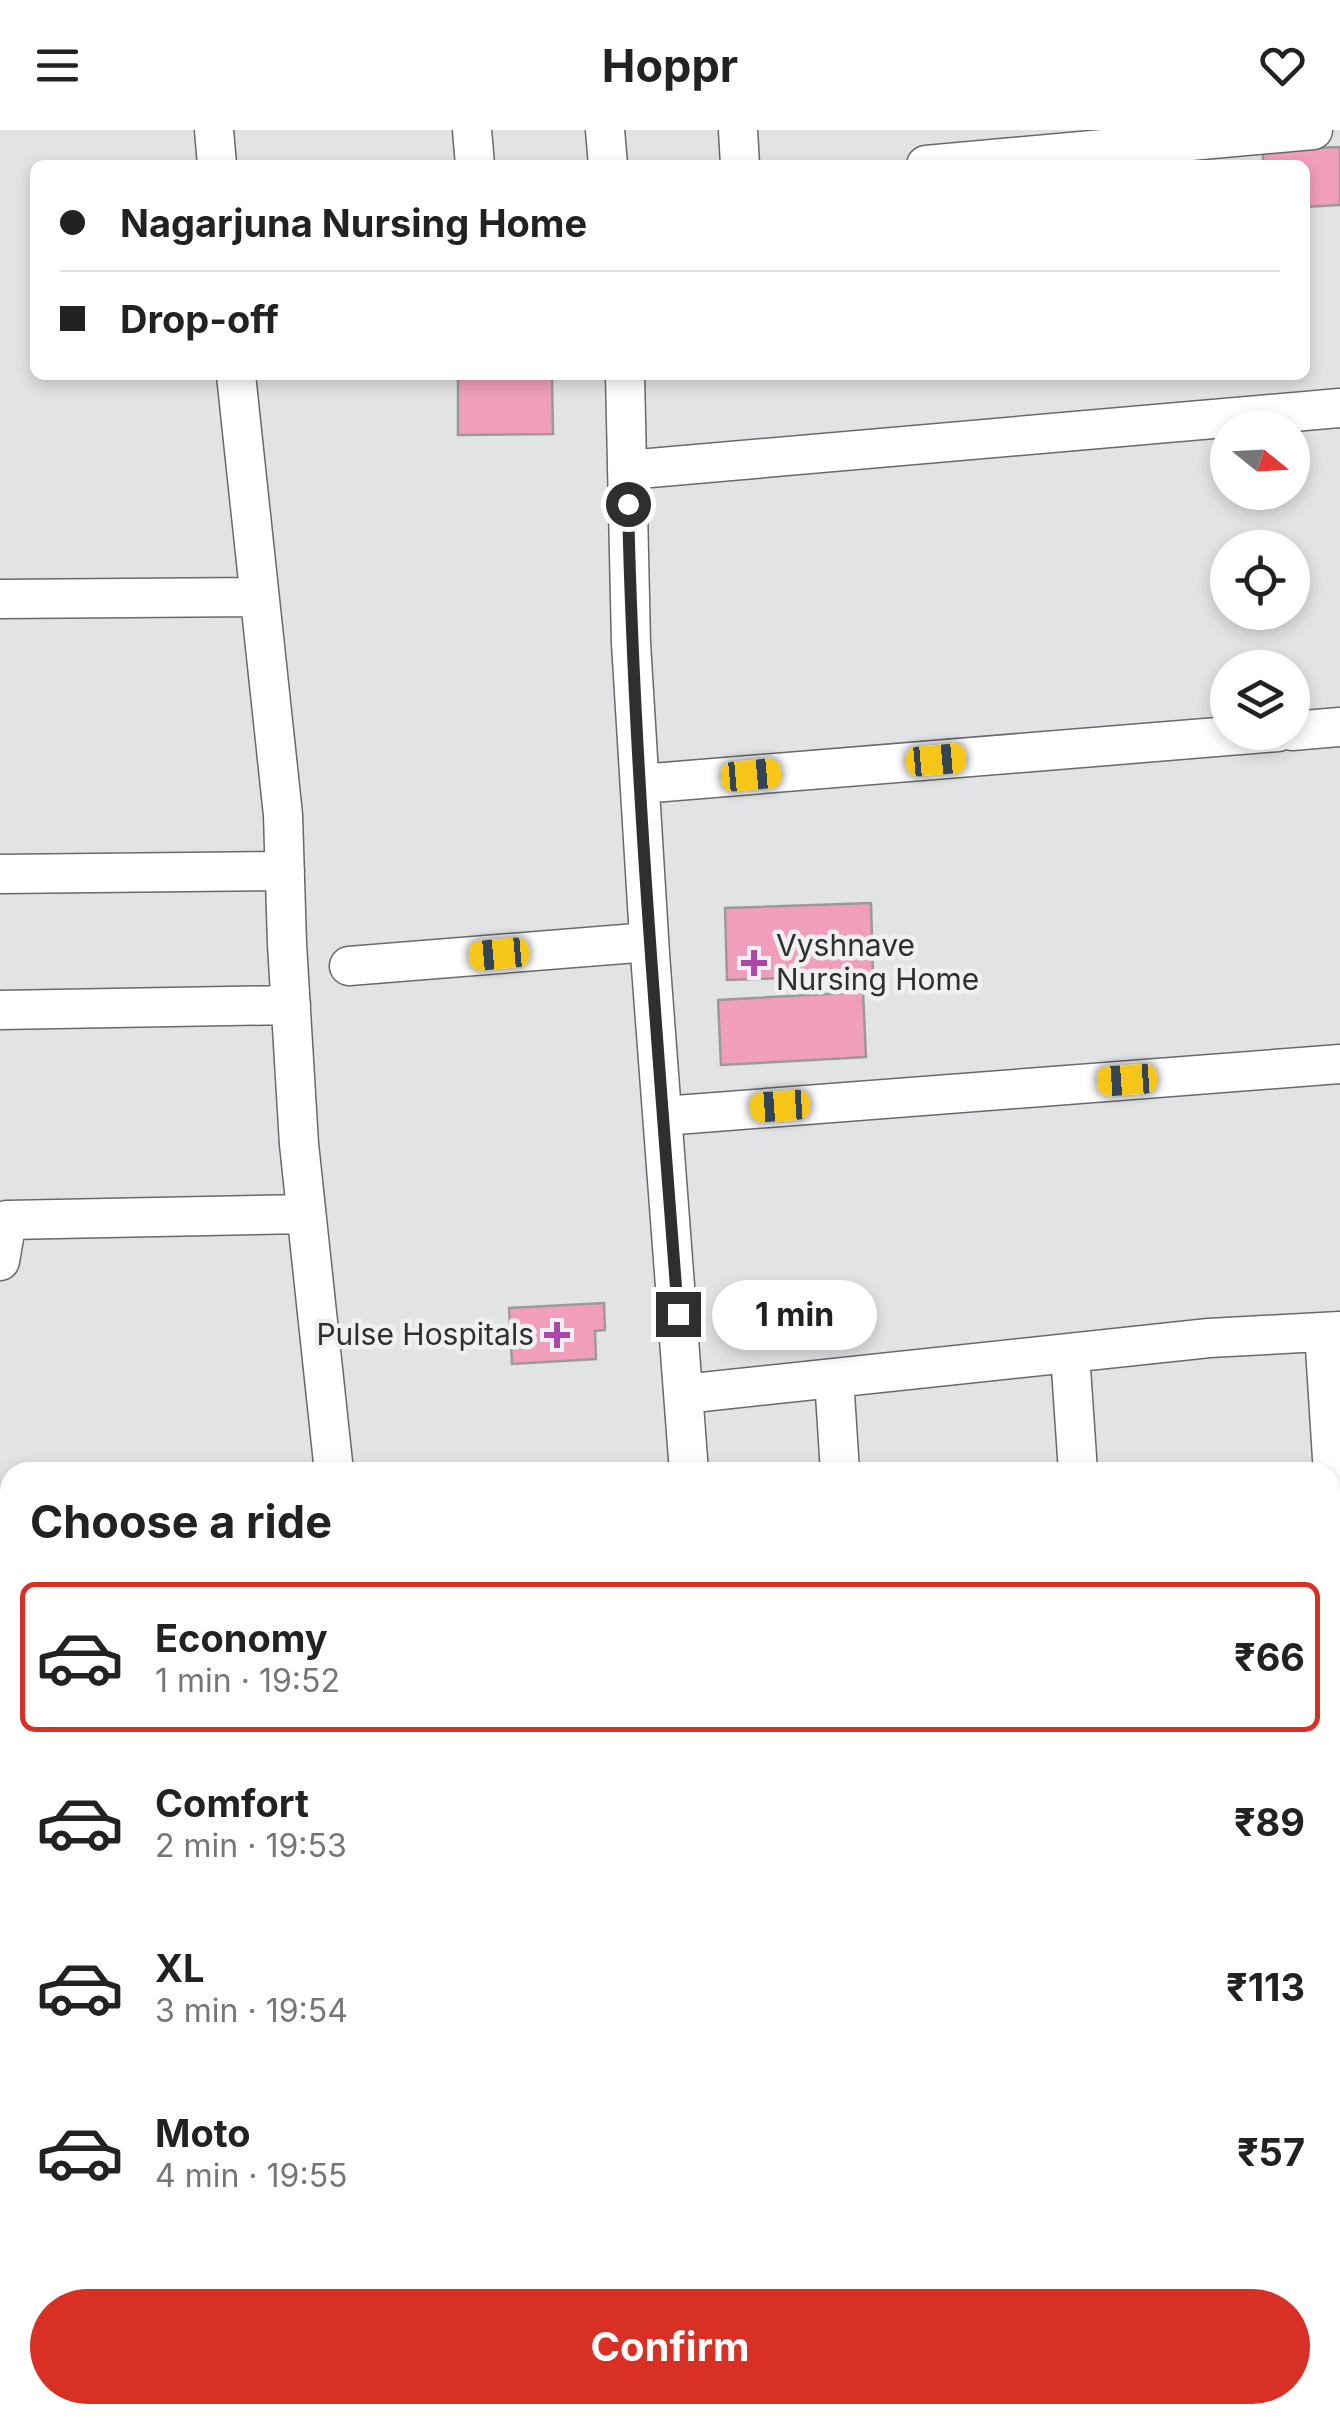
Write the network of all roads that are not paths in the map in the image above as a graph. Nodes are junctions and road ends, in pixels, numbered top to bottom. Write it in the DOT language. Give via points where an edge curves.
graph roads {
  1 [pos="214,130"];
  2 [pos="472,130"];
  3 [pos="605,130"];
  4 [pos="738,130"];
  5 [pos="1313,130"];
  6 [pos="1238,134"];
  7 [pos="985,145"];
  8 [pos="217,160"];
  9 [pos="475,160"];
  10 [pos="608,160"];
  11 [pos="740,160"];
  12 [pos="941,160"];
  13 [pos="237,380"];
  14 [pos="625,380"];
  15 [pos="1340,408"];
  16 [pos="627,470"];
  17 [pos="260,597"];
  18 [pos="0,599"];
  19 [pos="1340,727"];
  20 [pos="1310,730"];
  21 [pos="1210,738"];
  22 [pos="640,784"];
  23 [pos="285,870"];
  24 [pos="0,874"];
  25 [pos="650,942"];
  26 [pos="349,966"];
  27 [pos="291,1006"];
  28 [pos="0,1010"];
  29 [pos="1340,1064"];
  30 [pos="663,1116"];
  31 [pos="306,1214"];
  32 [pos="0,1261"];
  33 [pos="1332,1332"];
  34 [pos="1070,1353"];
  35 [pos="834,1378"];
  36 [pos="684,1394"];
  37 [pos="333,1462"];
  38 [pos="688,1462"];
  39 [pos="839,1462"];
  40 [pos="1077,1462"];
  41 [pos="1336,1462"];
  1 -- 8 [label="street"];
  2 -- 9 [label="street"];
  3 -- 10 [label="street"];
  4 -- 11 [label="street"];
  5 -- 6 [label="street"];
  6 -- 7 [label="street"];
  7 -- 12 [label="street"];
  13 -- 17 [label="street"];
  14 -- 16 [label="street"];
  15 -- 16 [label="street"];
  16 -- 22 [label="street"];
  17 -- 18 [label="street"];
  17 -- 23 [label="street"];
  19 -- 20 [label="street"];
  21 -- 22 [label="street"];
  22 -- 25 [label="street"];
  23 -- 24 [label="street"];
  23 -- 27 [label="street"];
  25 -- 26 [label="street"];
  25 -- 30 [label="street"];
  27 -- 28 [label="street"];
  27 -- 31 [label="street"];
  29 -- 30 [label="street"];
  30 -- 36 [label="street"];
  31 -- 32 [label="street" via="7,1220"];
  31 -- 37 [label="street"];
  33 -- 34 [label="street"];
  33 -- 41 [label="street"];
  34 -- 35 [label="street"];
  34 -- 40 [label="street"];
  35 -- 36 [label="street"];
  35 -- 39 [label="street"];
  36 -- 38 [label="street"];
}
